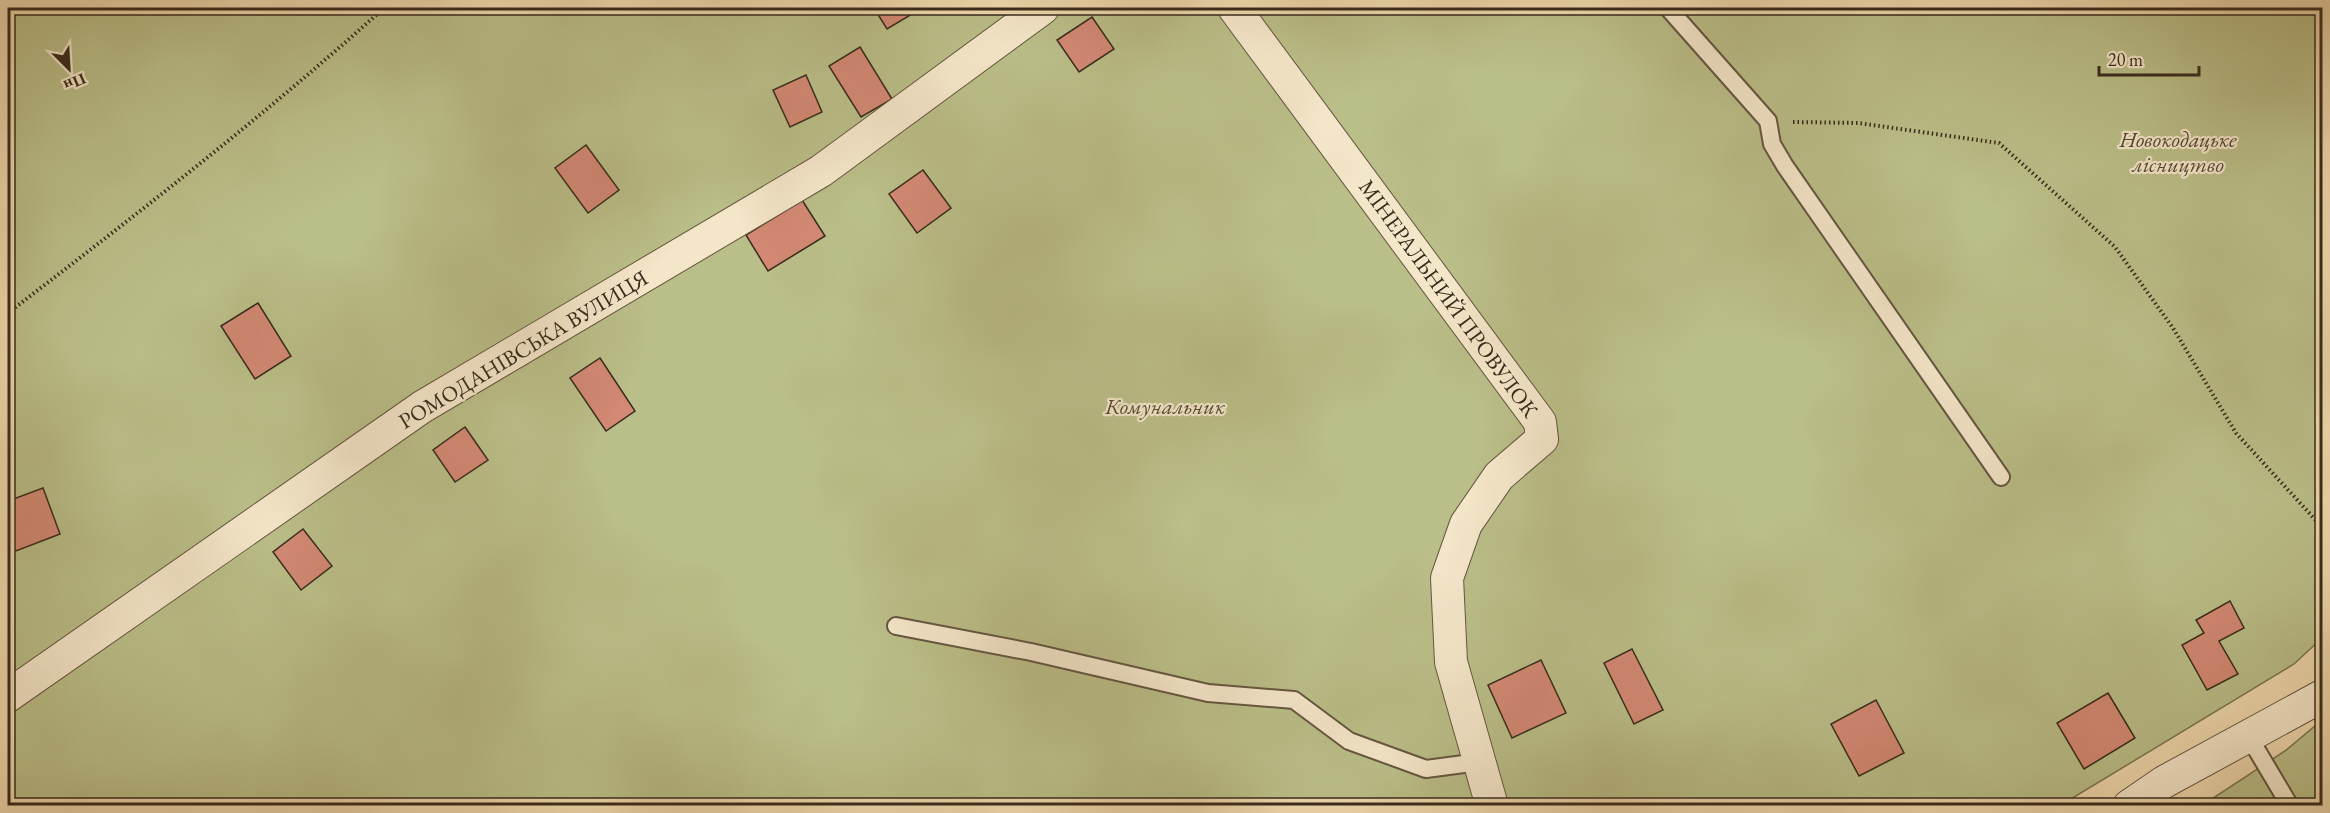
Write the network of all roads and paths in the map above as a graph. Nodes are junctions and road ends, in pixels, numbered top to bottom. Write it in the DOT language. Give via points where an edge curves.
graph roads {
  1 [pos="384,8"];
  2 [pos="1043,8"];
  3 [pos="1234,8"];
  4 [pos="1668,8"];
  5 [pos="1768,121"];
  6 [pos="8,313"];
  7 [pos="2001,477"];
  8 [pos="2322,527"];
  9 [pos="896,627"];
  10 [pos="8,696"];
  11 [pos="2322,696"];
  12 [pos="2249,737"];
  13 [pos="1479,762"];
  14 [pos="1492,806"];
  15 [pos="2129,806"];
  16 [pos="2290,806"];
  1 -- 6 [label="path" via="306,78"];
  2 -- 10 [label="street, РОМОДАНІВСЬКА ВУЛИЦЯ" via="821,171 422,407"];
  3 -- 13 [label="street, МІНЕРАЛЬНИЙ ПРОВУЛОК" via="1540,422 1542,440 1498,476 1466,524 1447,578 1451,662"];
  4 -- 5 [label="lane"];
  5 -- 7 [label="lane" via="1772,144 1785,166"];
  5 -- 8 [label="path" via="1858,123 1999,142 2115,247 2173,328 2236,433"];
  9 -- 13 [label="lane" via="1031,652 1208,693 1294,700 1349,741 1426,769"];
  11 -- 12 [label="street"];
  12 -- 15 [label="street" via="2164,782"];
  12 -- 16 [label="lane"];
  13 -- 14 [label="street, МІНЕРАЛЬНИЙ ПРОВУЛОК"];
}
